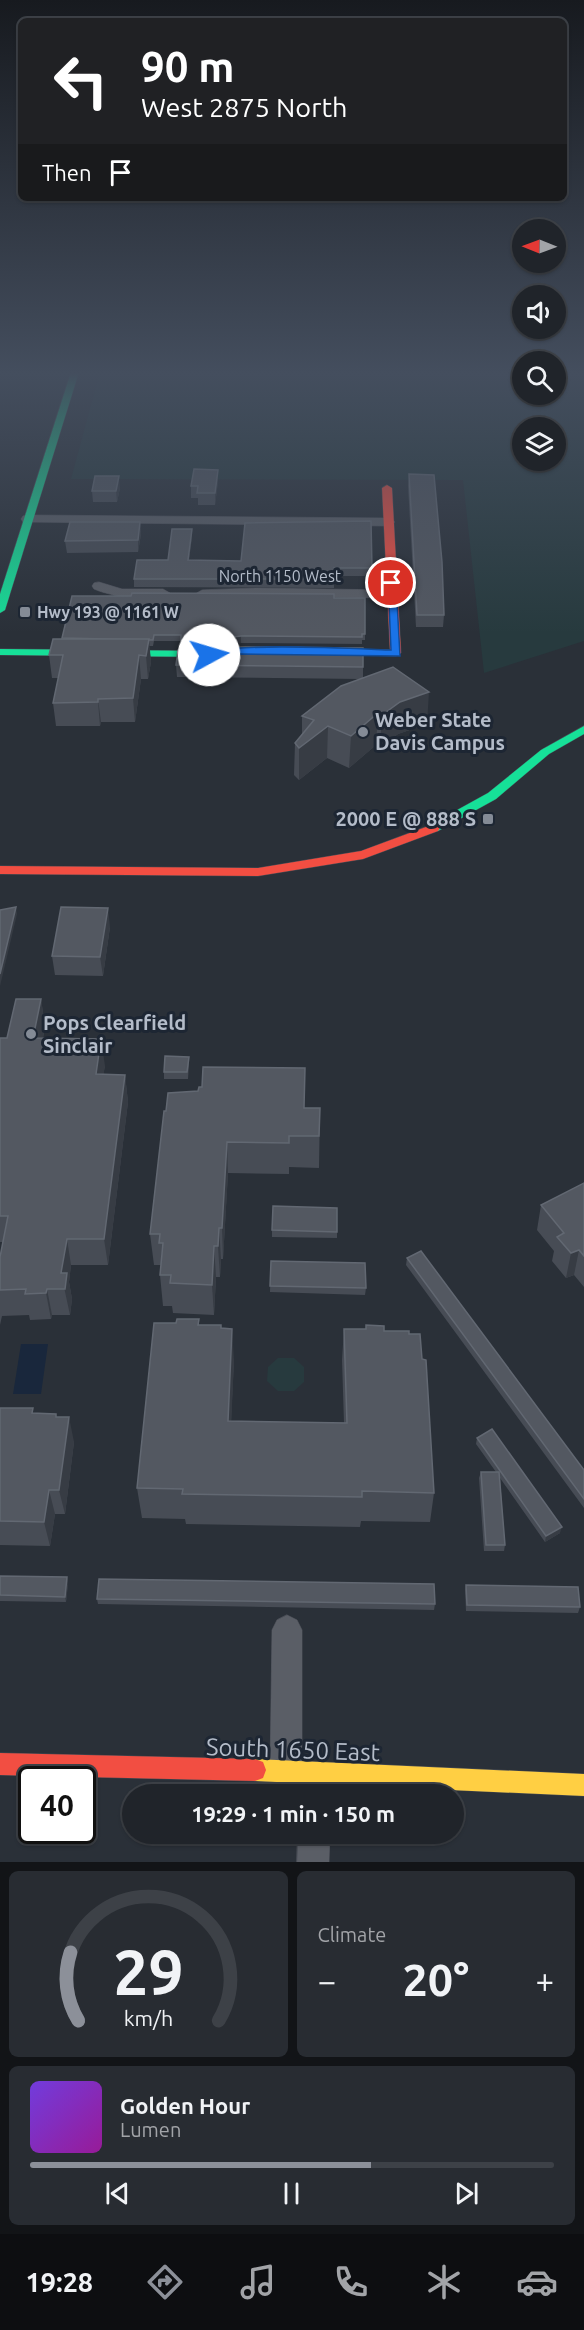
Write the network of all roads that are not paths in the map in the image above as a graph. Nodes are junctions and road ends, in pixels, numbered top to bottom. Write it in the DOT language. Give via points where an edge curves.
graph roads {
  1 [pos="47,459"];
  2 [pos="387,488"];
  3 [pos="28,519"];
  4 [pos="388,522"];
  5 [pos="99,586"];
  6 [pos="391,594"];
  7 [pos="0,610"];
  8 [pos="0,652"];
  9 [pos="231,652"];
  10 [pos="312,652"];
  11 [pos="584,729"];
  12 [pos="0,870"];
  13 [pos="286,1630"];
  14 [pos="0,1764"];
  15 [pos="305,1779"];
  16 [pos="584,1785"];
  17 [pos="314,1844"];
  18 [pos="314,1862"];
  1 -- 3 [label="street"];
  2 -- 4 [label="street"];
  3 -- 4 [label="street"];
  3 -- 7 [label="street"];
  4 -- 6 [label="street"];
  5 -- 6 [label="street, North 1150 West" via="120,593"];
  6 -- 10 [label="street" via="396,653"];
  8 -- 9 [label="street"];
  11 -- 12 [label="street" via="545,752 483,801 424,834 363,855 258,872"];
  13 -- 15 [label="street"];
  14 -- 15 [label="street, South 1650 East"];
  15 -- 16 [label="street, South 1650 East"];
  17 -- 18 [label="street"];
}
